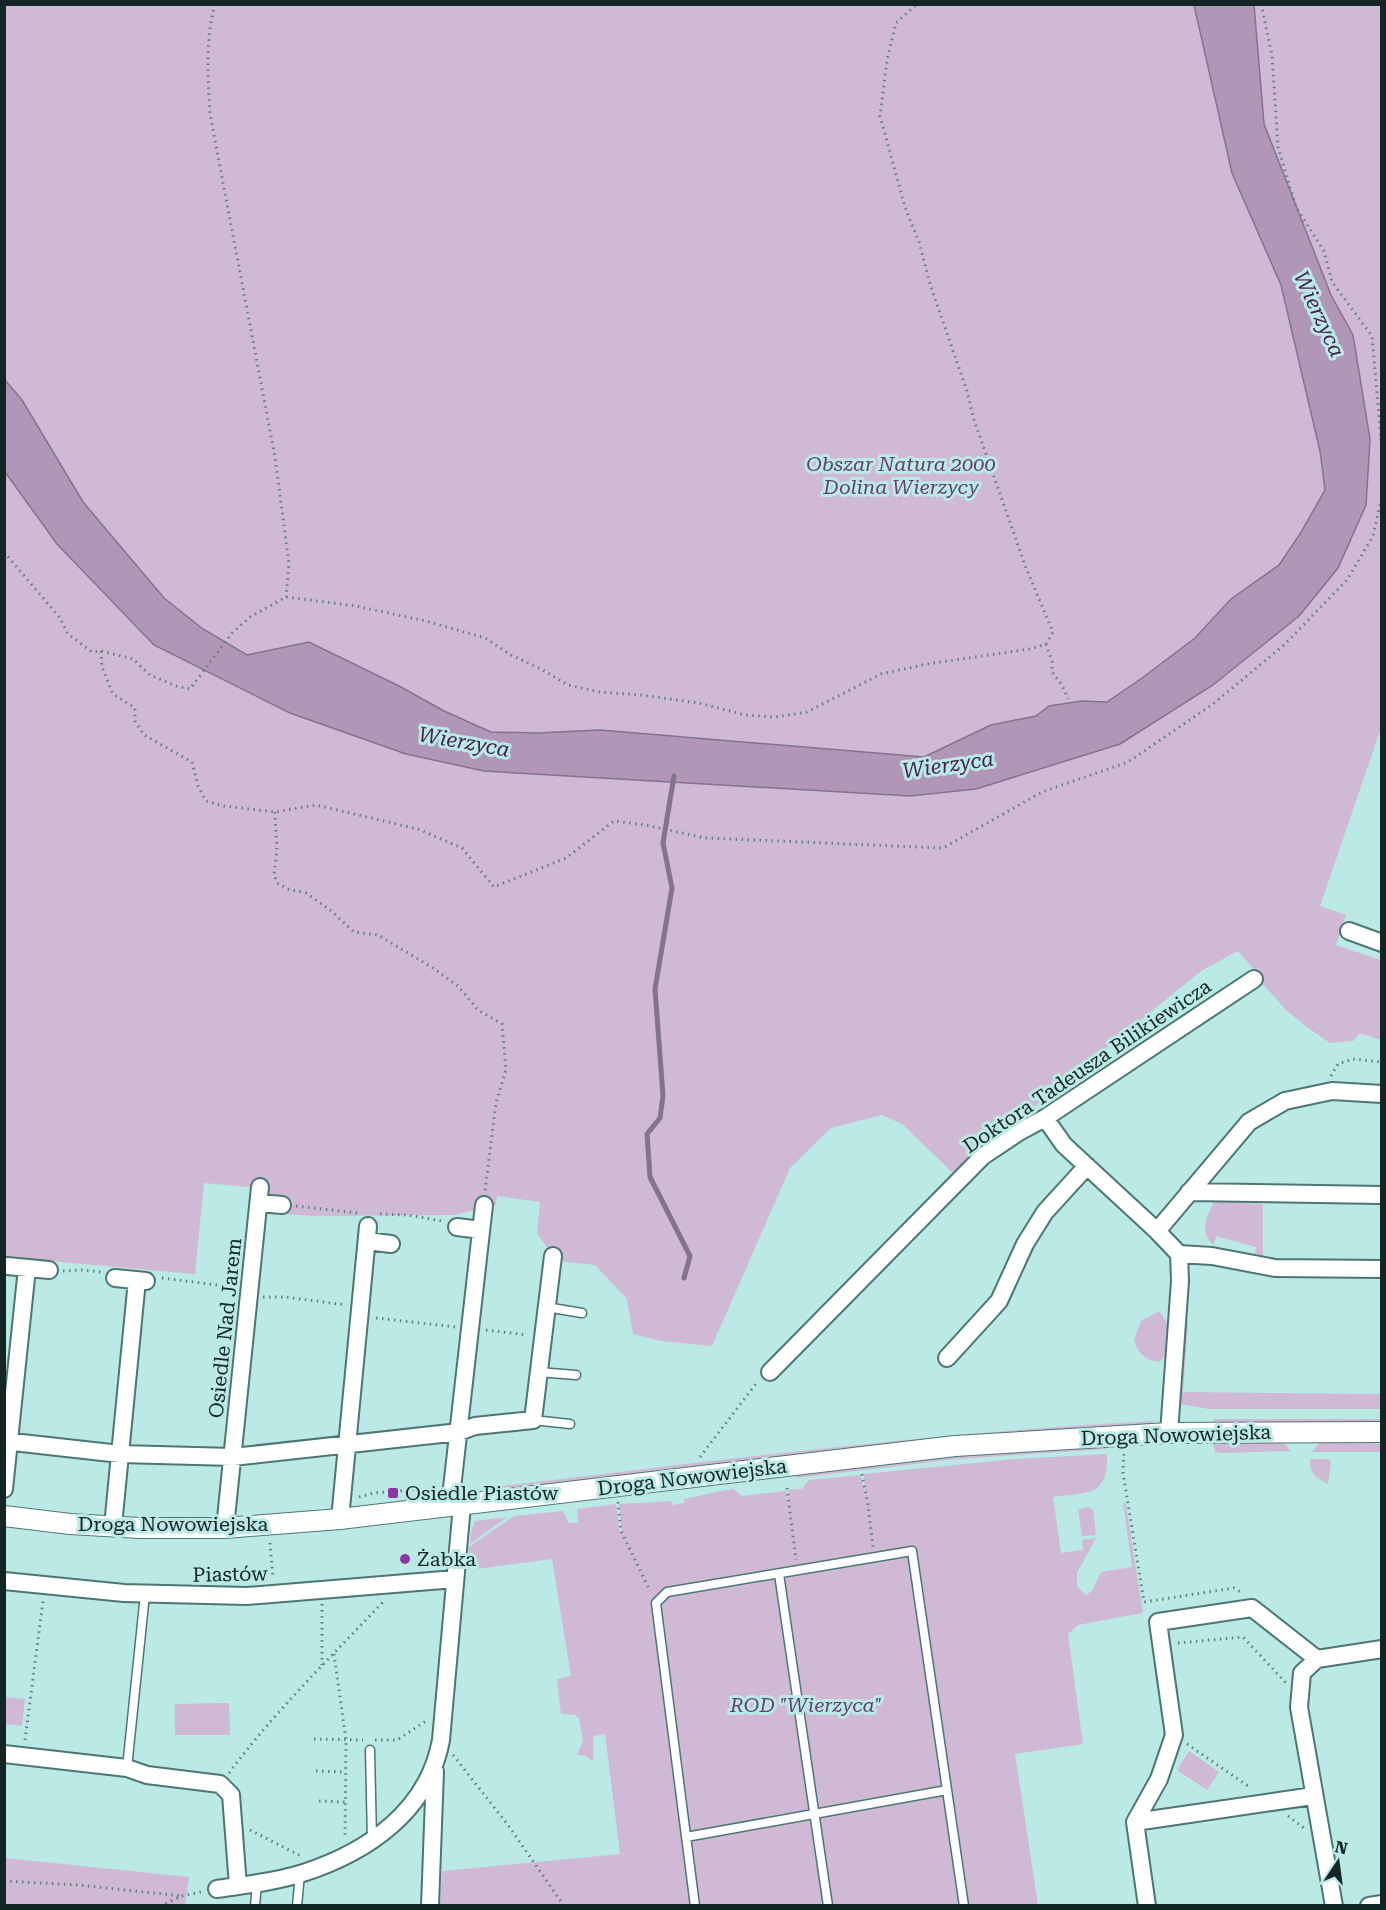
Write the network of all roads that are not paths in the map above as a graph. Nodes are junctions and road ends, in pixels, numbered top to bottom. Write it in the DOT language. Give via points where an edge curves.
graph roads {
  1 [pos="1348,931"];
  2 [pos="1382,943"];
  3 [pos="1254,979"];
  4 [pos="1382,1094"];
  5 [pos="1045,1118"];
  6 [pos="1087,1166"];
  7 [pos="1189,1192"];
  8 [pos="1382,1195"];
  9 [pos="282,1205"];
  10 [pos="484,1205"];
  11 [pos="457,1227"];
  12 [pos="481,1230"];
  13 [pos="1157,1231"];
  14 [pos="391,1244"];
  15 [pos="1179,1254"];
  16 [pos="553,1256"];
  17 [pos="7,1266"];
  18 [pos="27,1268"];
  19 [pos="1382,1269"];
  20 [pos="49,1270"];
  21 [pos="115,1278"];
  22 [pos="546,1307"];
  23 [pos="582,1313"];
  24 [pos="947,1358"];
  25 [pos="538,1372"];
  26 [pos="770,1372"];
  27 [pos="576,1375"];
  28 [pos="532,1420"];
  29 [pos="570,1424"];
  30 [pos="459,1432"];
  31 [pos="1382,1432"];
  32 [pos="1169,1433"];
  33 [pos="7,1441"];
  34 [pos="346,1446"];
  35 [pos="120,1454"];
  36 [pos="233,1457"];
  37 [pos="4,1489"];
  38 [pos="455,1499"];
  39 [pos="341,1510"];
  40 [pos="4,1516"];
  41 [pos="113,1526"];
  42 [pos="225,1528"];
  43 [pos="779,1574"];
  44 [pos="455,1579"];
  45 [pos="4,1581"];
  46 [pos="145,1594"];
  47 [pos="1382,1649"];
  48 [pos="1317,1659"];
  49 [pos="369,1750"];
  50 [pos="4,1755"];
  51 [pos="435,1767"];
  52 [pos="128,1768"];
  53 [pos="947,1790"];
  54 [pos="1313,1796"];
  55 [pos="815,1814"];
  56 [pos="1135,1822"];
  57 [pos="686,1837"];
  58 [pos="372,1840"];
  59 [pos="300,1874"];
  60 [pos="257,1883"];
  61 [pos="238,1886"];
  62 [pos="217,1889"];
  63 [pos="1382,1904"];
  64 [pos="255,1905"];
  65 [pos="297,1905"];
  66 [pos="430,1905"];
  67 [pos="695,1905"];
  68 [pos="828,1905"];
  69 [pos="964,1905"];
  70 [pos="1147,1905"];
  71 [pos="1334,1905"];
  72 [pos="1370,1905"];
  1 -- 2 [label="street"];
  3 -- 5 [label="street, Doktora Tadeusza Bilikiewicza"];
  4 -- 7 [label="street" via="1332,1091 1285,1101 1249,1122"];
  5 -- 6 [label="street" via="1064,1146"];
  5 -- 26 [label="street, Doktora Tadeusza Bilikiewicza" via="983,1156"];
  6 -- 13 [label="street"];
  6 -- 24 [label="street" via="1045,1212 1024,1244 999,1301"];
  7 -- 8 [label="street"];
  7 -- 13 [label="street"];
  9 -- 36 [label="street, Osiedle Nad Jarem" via="259,1195"];
  10 -- 12 [label="street"];
  11 -- 12 [label="street"];
  12 -- 30 [label="street"];
  13 -- 15 [label="street"];
  14 -- 34 [label="street" via="368,1233"];
  15 -- 19 [label="street" via="1275,1268"];
  15 -- 32 [label="street"];
  16 -- 22 [label="street"];
  17 -- 18 [label="street"];
  18 -- 20 [label="street"];
  18 -- 33 [label="street"];
  21 -- 35 [label="street" via="142,1281"];
  22 -- 23 [label="lane"];
  22 -- 25 [label="street"];
  25 -- 27 [label="lane"];
  25 -- 28 [label="street"];
  28 -- 29 [label="lane"];
  28 -- 30 [label="street" via="475,1426"];
  30 -- 34 [label="street"];
  30 -- 38 [label="street"];
  31 -- 32 [label="street, Droga Nowowiejska"];
  32 -- 38 [label="street, Droga Nowowiejska" via="955,1446"];
  33 -- 35 [label="street"];
  33 -- 37 [label="street"];
  34 -- 36 [label="street"];
  34 -- 39 [label="street"];
  35 -- 36 [label="street"];
  35 -- 41 [label="street"];
  36 -- 42 [label="street, Osiedle Nad Jarem"];
  38 -- 39 [label="street, Droga Nowowiejska"];
  38 -- 44 [label="street"];
  39 -- 42 [label="street, Droga Nowowiejska"];
  40 -- 41 [label="street, Droga Nowowiejska"];
  41 -- 42 [label="street, Droga Nowowiejska"];
  43 -- 53 [label="lane" via="912,1551"];
  43 -- 55 [label="lane"];
  43 -- 57 [label="lane" via="667,1592 656,1604"];
  44 -- 46 [label="street, Piastów" via="274,1595"];
  44 -- 51 [label="street" via="441,1740"];
  45 -- 46 [label="street, Piastów"];
  46 -- 52 [label="lane"];
  47 -- 48 [label="street"];
  48 -- 54 [label="street" via="1302,1673 1299,1707"];
  48 -- 56 [label="street" via="1252,1608 1158,1622 1174,1735 1159,1779"];
  49 -- 58 [label="lane"];
  50 -- 52 [label="street"];
  51 -- 58 [label="street" via="401,1817"];
  51 -- 66 [label="street"];
  52 -- 61 [label="street" via="147,1775 220,1784 231,1796"];
  53 -- 55 [label="lane"];
  53 -- 69 [label="lane"];
  54 -- 56 [label="street"];
  54 -- 71 [label="street"];
  55 -- 57 [label="lane"];
  55 -- 68 [label="lane"];
  56 -- 70 [label="street"];
  57 -- 67 [label="lane"];
  58 -- 59 [label="street"];
  59 -- 60 [label="street"];
  59 -- 65 [label="lane"];
  60 -- 61 [label="street"];
  60 -- 64 [label="lane"];
  61 -- 62 [label="street"];
  63 -- 72 [label="street"];
}
